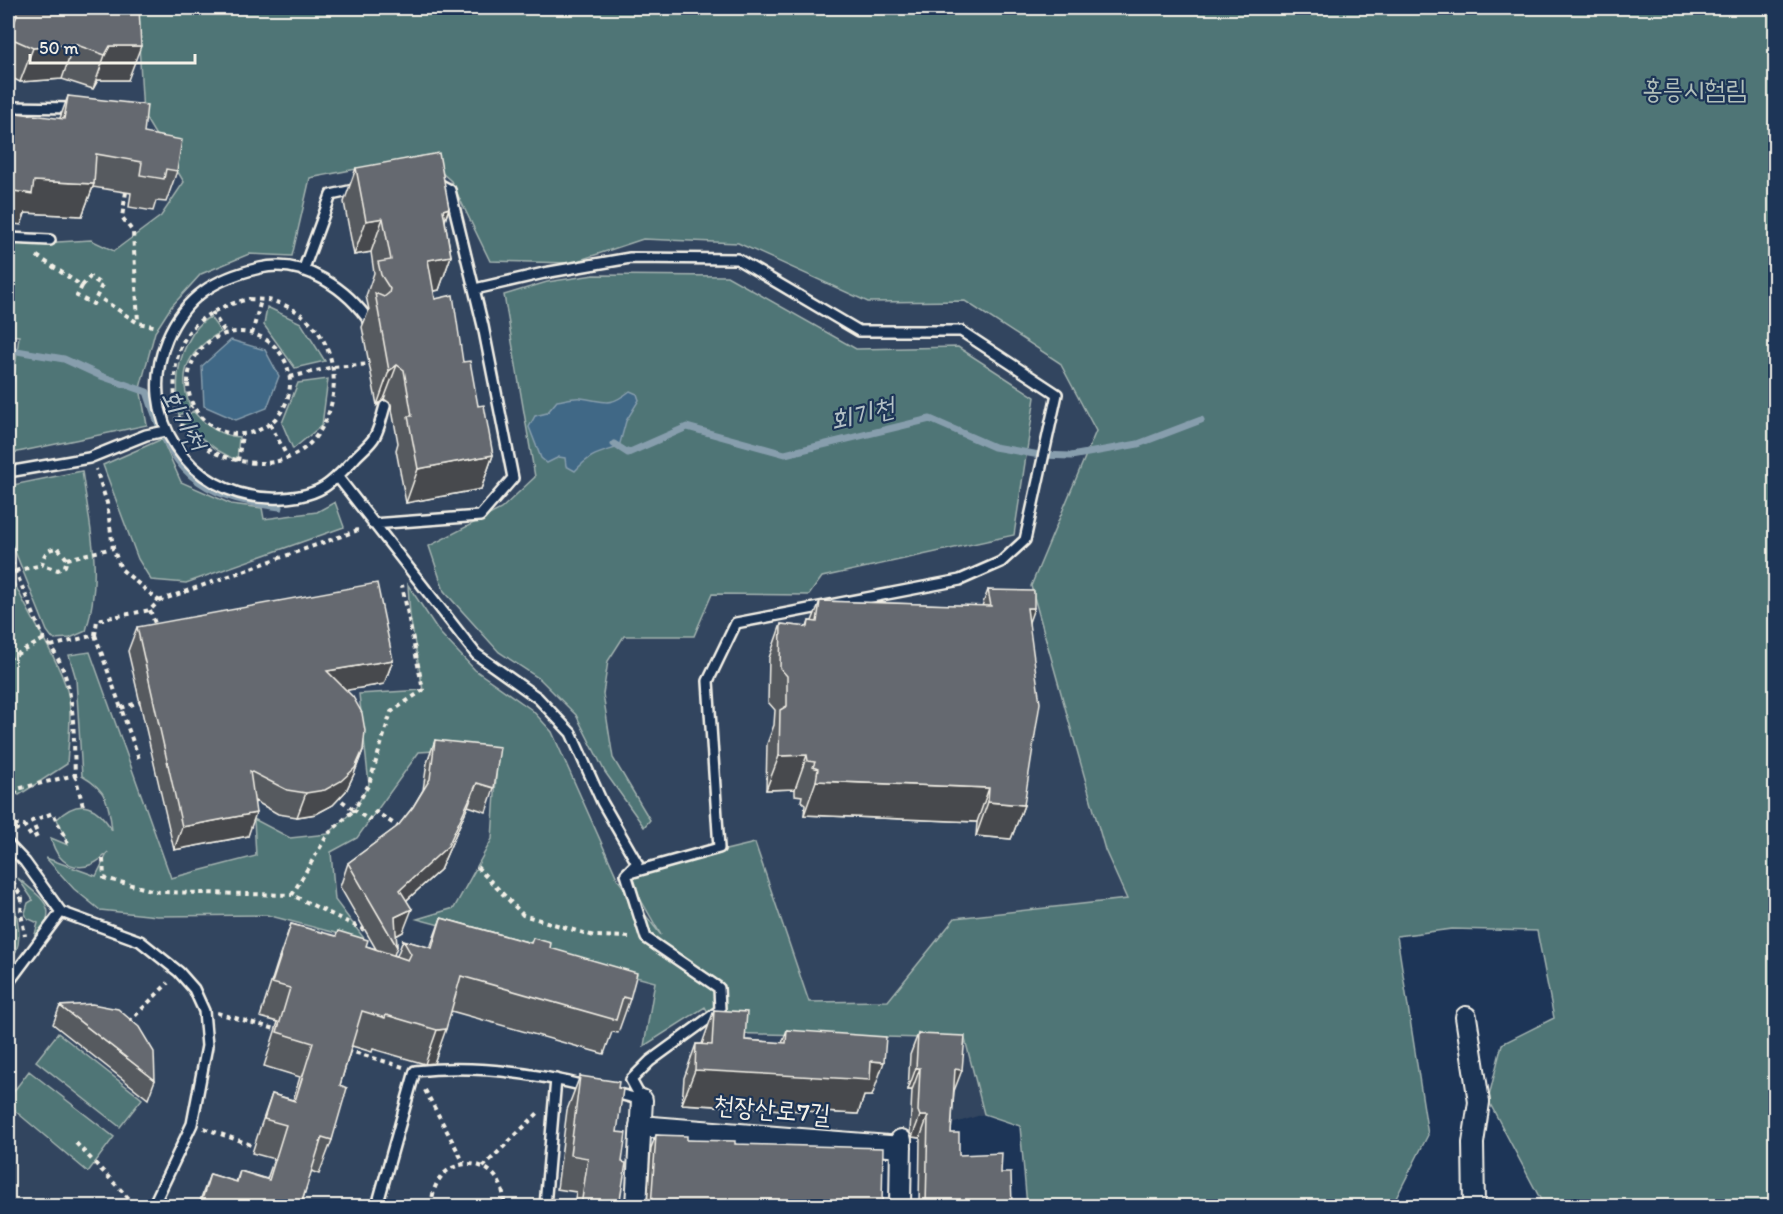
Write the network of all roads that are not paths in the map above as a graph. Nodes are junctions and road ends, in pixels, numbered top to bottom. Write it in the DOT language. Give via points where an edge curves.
graph roads {
  1 [pos="8,107"];
  2 [pos="88,108"];
  3 [pos="423,176"];
  4 [pos="366,188"];
  5 [pos="10,239"];
  6 [pos="50,240"];
  7 [pos="303,271"];
  8 [pos="475,289"];
  9 [pos="371,324"];
  10 [pos="385,406"];
  11 [pos="165,431"];
  12 [pos="8,472"];
  13 [pos="338,476"];
  14 [pos="373,524"];
  15 [pos="8,844"];
  16 [pos="626,874"];
  17 [pos="62,912"];
  18 [pos="8,983"];
  19 [pos="1467,1017"];
  20 [pos="556,1079"];
  21 [pos="642,1100"];
  22 [pos="640,1126"];
  23 [pos="153,1206"];
  24 [pos="376,1206"];
  25 [pos="545,1206"];
  26 [pos="636,1206"];
  27 [pos="900,1206"];
  28 [pos="1474,1206"];
  1 -- 2 [label="lane"];
  3 -- 8 [label="lane" via="450,190"];
  4 -- 7 [label="lane" via="332,195"];
  5 -- 6 [label="lane"];
  7 -- 9 [label="lane" via="333,284 358,305"];
  7 -- 11 [label="lane" via="266,267 229,275 197,294 170,330 159,357 156,394"];
  8 -- 14 [label="lane" via="513,478 480,516"];
  8 -- 16 [label="lane" via="630,258 737,259 860,331 961,331 1056,394 1025,540 1000,562 960,580 736,623 708,681 718,848"];
  10 -- 13 [label="lane" via="375,436"];
  11 -- 12 [label="lane" via="89,458"];
  11 -- 13 [label="lane" via="186,462 201,474 215,485 250,498 287,499 323,488"];
  13 -- 14 [label="lane"];
  14 -- 16 [label="lane" via="476,654 538,698 572,733 602,802 637,863"];
  15 -- 17 [label="lane"];
  16 -- 21 [label="lane" via="646,938 719,988 720,1010 650,1061 631,1080"];
  17 -- 18 [label="lane"];
  17 -- 23 [label="lane" via="140,941 179,972 194,989 204,1011 207,1046 192,1124"];
  19 -- 28 [label="street" via="1479,1102 1473,1143"];
  20 -- 21 [label="lane"];
  20 -- 24 [label="lane" via="444,1068 415,1071"];
  20 -- 25 [label="lane"];
  21 -- 22 [label="street"];
  22 -- 26 [label="street"];
  22 -- 27 [label="street, 천장산로7길" via="901,1143"];
}
